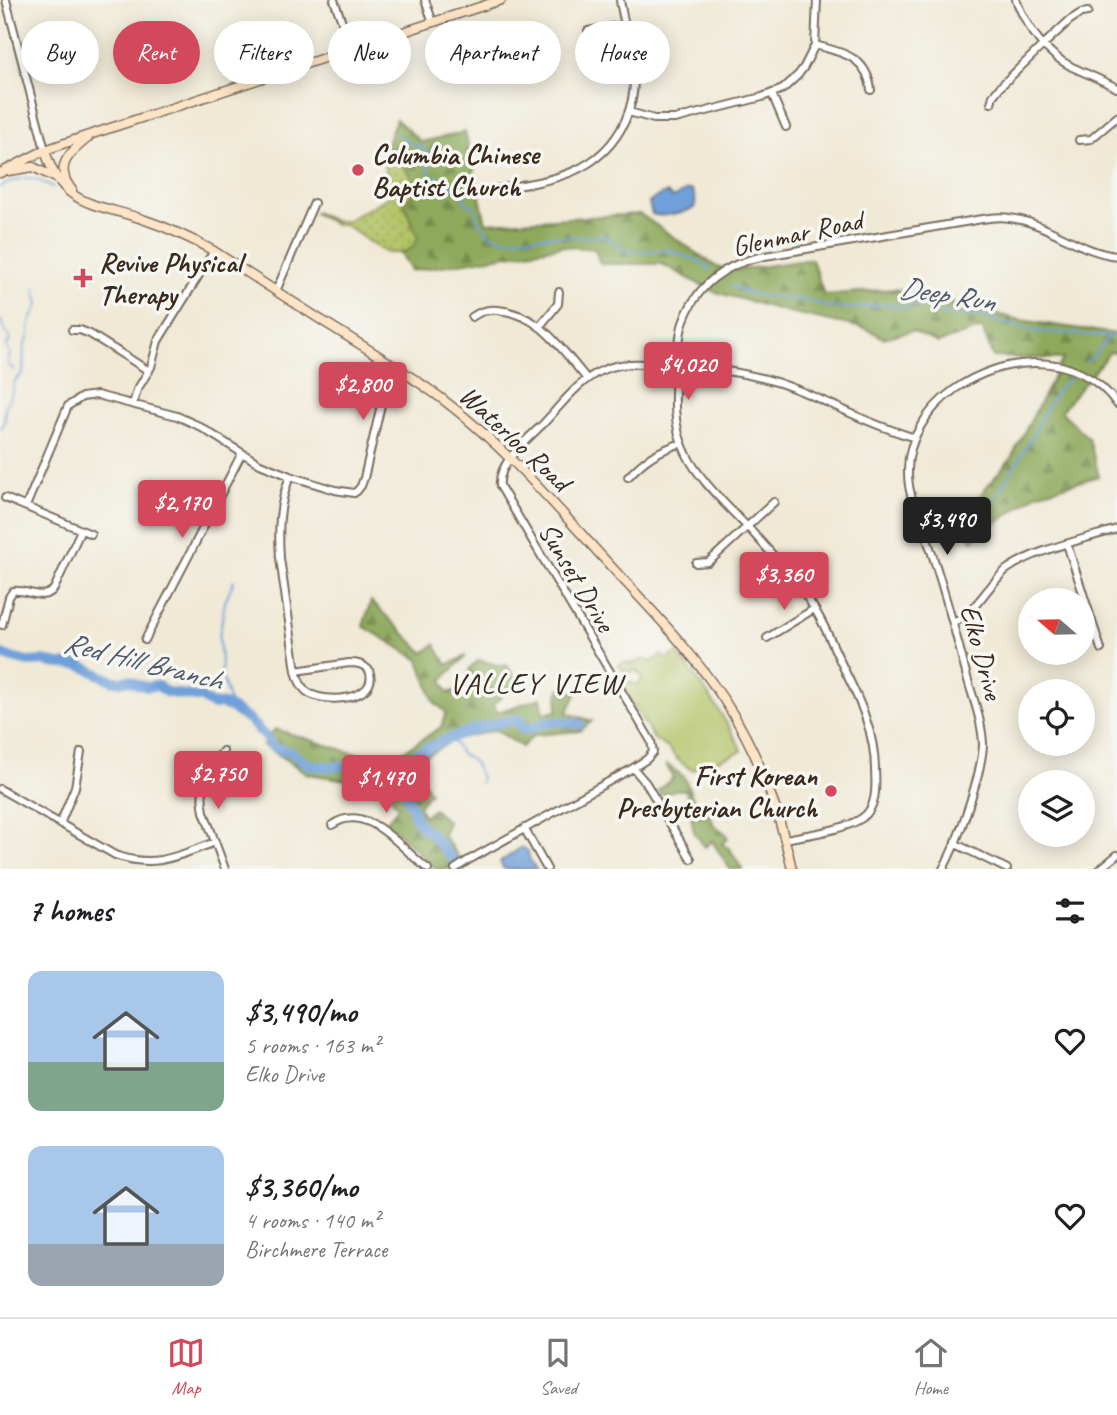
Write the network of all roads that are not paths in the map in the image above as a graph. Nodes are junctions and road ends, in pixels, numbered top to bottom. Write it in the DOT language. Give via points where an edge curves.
graph roads {
  1 [pos="6,0"];
  2 [pos="334,0"];
  3 [pos="425,0"];
  4 [pos="501,0"];
  5 [pos="620,0"];
  6 [pos="817,0"];
  7 [pos="1016,0"];
  8 [pos="1088,12"];
  9 [pos="342,21"];
  10 [pos="432,21"];
  11 [pos="439,21"];
  12 [pos="623,21"];
  13 [pos="815,45"];
  14 [pos="1043,45"];
  15 [pos="328,57"];
  16 [pos="634,84"];
  17 [pos="1117,88"];
  18 [pos="870,90"];
  19 [pos="772,94"];
  20 [pos="991,103"];
  21 [pos="629,112"];
  22 [pos="1117,117"];
  23 [pos="786,127"];
  24 [pos="93,134"];
  25 [pos="1079,140"];
  26 [pos="45,150"];
  27 [pos="0,173"];
  28 [pos="56,178"];
  29 [pos="484,191"];
  30 [pos="84,202"];
  31 [pos="314,203"];
  32 [pos="214,251"];
  33 [pos="1117,256"];
  34 [pos="276,290"];
  35 [pos="559,292"];
  36 [pos="472,317"];
  37 [pos="540,326"];
  38 [pos="72,330"];
  39 [pos="393,364"];
  40 [pos="677,366"];
  41 [pos="149,371"];
  42 [pos="587,379"];
  43 [pos="134,404"];
  44 [pos="1117,404"];
  45 [pos="915,438"];
  46 [pos="682,443"];
  47 [pos="242,453"];
  48 [pos="510,458"];
  49 [pos="290,476"];
  50 [pos="628,478"];
  51 [pos="5,498"];
  52 [pos="774,502"];
  53 [pos="26,506"];
  54 [pos="747,527"];
  55 [pos="1117,528"];
  56 [pos="81,530"];
  57 [pos="91,534"];
  58 [pos="1067,544"];
  59 [pos="696,563"];
  60 [pos="814,609"];
  61 [pos="953,622"];
  62 [pos="2,625"];
  63 [pos="767,638"];
  64 [pos="145,640"];
  65 [pos="1101,649"];
  66 [pos="296,671"];
  67 [pos="223,751"];
  68 [pos="81,752"];
  69 [pos="633,768"];
  70 [pos="0,789"];
  71 [pos="60,824"];
  72 [pos="332,825"];
  73 [pos="524,828"];
  74 [pos="785,839"];
  75 [pos="215,842"];
  76 [pos="956,844"];
  77 [pos="1117,855"];
  78 [pos="691,859"];
  79 [pos="225,869"];
  80 [pos="428,869"];
  81 [pos="456,869"];
  82 [pos="547,869"];
  83 [pos="792,869"];
  84 [pos="943,869"];
  85 [pos="1007,869"];
  86 [pos="1100,869"];
  1 -- 26 [label="street"];
  2 -- 9 [label="street"];
  3 -- 10 [label="street"];
  4 -- 11 [label="main road"];
  5 -- 12 [label="street"];
  6 -- 13 [label="street"];
  7 -- 14 [label="street"];
  8 -- 14 [label="street" via="1070,20"];
  13 -- 18 [label="street" via="858,61 867,73"];
  13 -- 19 [label="street" via="798,75"];
  14 -- 17 [label="street" via="1061,61"];
  14 -- 20 [label="street" via="1000,87"];
  15 -- 24 [label="main road"];
  16 -- 21 [label="street"];
  19 -- 21 [label="street" via="675,118 654,119"];
  19 -- 23 [label="street"];
  21 -- 29 [label="street" via="608,148 578,170"];
  22 -- 25 [label="street" via="1091,139"];
  24 -- 26 [label="main road"];
  24 -- 30 [label="main road" via="69,154 63,172 67,184"];
  26 -- 27 [label="main road"];
  26 -- 28 [label="main road, Waterloo Road"];
  27 -- 28 [label="main road" via="33,167"];
  28 -- 30 [label="main road, Waterloo Road"];
  30 -- 32 [label="main road, Waterloo Road" via="162,226"];
  31 -- 34 [label="street"];
  32 -- 34 [label="main road, Waterloo Road"];
  32 -- 41 [label="street" via="158,341"];
  33 -- 40 [label="street, Glenmar Road" via="1035,224 996,217 755,258 726,269 697,295 681,331"];
  34 -- 39 [label="main road, Waterloo Road"];
  35 -- 37 [label="street" via="558,303"];
  36 -- 37 [label="street" via="484,310 502,310"];
  37 -- 42 [label="street"];
  38 -- 41 [label="street" via="90,334"];
  39 -- 48 [label="main road, Waterloo Road"];
  39 -- 49 [label="street" via="358,491 348,493"];
  40 -- 42 [label="street" via="623,364"];
  40 -- 45 [label="street" via="711,368 779,383"];
  40 -- 46 [label="street, Glenmar Road" via="675,416"];
  41 -- 43 [label="street"];
  42 -- 48 [label="street"];
  43 -- 47 [label="street" via="187,420"];
  43 -- 53 [label="street" via="97,395 72,402"];
  44 -- 45 [label="street, Elko Drive" via="1096,382 1072,369 1046,363 1015,365 952,391 926,416"];
  45 -- 61 [label="street, Elko Drive" via="908,464 909,487"];
  46 -- 50 [label="street" via="655,453"];
  46 -- 54 [label="street, Glenmar Road" via="694,468"];
  47 -- 49 [label="street"];
  47 -- 64 [label="street"];
  48 -- 69 [label="street, Sunset Drive" via="500,473 500,486 651,741 653,752"];
  48 -- 74 [label="main road, Waterloo Road" via="713,684 762,772"];
  49 -- 66 [label="street" via="278,540"];
  51 -- 53 [label="street"];
  52 -- 54 [label="street"];
  53 -- 56 [label="street"];
  54 -- 59 [label="street" via="708,562"];
  54 -- 60 [label="street, Glenmar Road"];
  55 -- 58 [label="street"];
  56 -- 57 [label="street"];
  56 -- 62 [label="street" via="54,589 46,595 13,591"];
  58 -- 61 [label="street" via="1014,565 964,617"];
  58 -- 65 [label="street"];
  60 -- 63 [label="street"];
  60 -- 74 [label="street, Glenmar Road" via="862,704 875,763 875,797 868,812 855,822"];
  61 -- 76 [label="street, Elko Drive" via="983,747"];
  66 -- 66 [label="street" via="306,691 327,698 355,696 367,690 371,680 369,670 356,663"];
  67 -- 75 [label="street" via="206,774 202,793"];
  68 -- 71 [label="street" via="75,787"];
  69 -- 73 [label="street"];
  69 -- 78 [label="street"];
  70 -- 71 [label="street"];
  71 -- 75 [label="street" via="135,862 164,860"];
  72 -- 80 [label="street" via="346,818 377,826"];
  73 -- 81 [label="street"];
  73 -- 82 [label="street"];
  74 -- 83 [label="main road, Waterloo Road"];
  75 -- 79 [label="street"];
  76 -- 84 [label="street, Elko Drive"];
  76 -- 85 [label="street"];
  77 -- 86 [label="street"];
}
